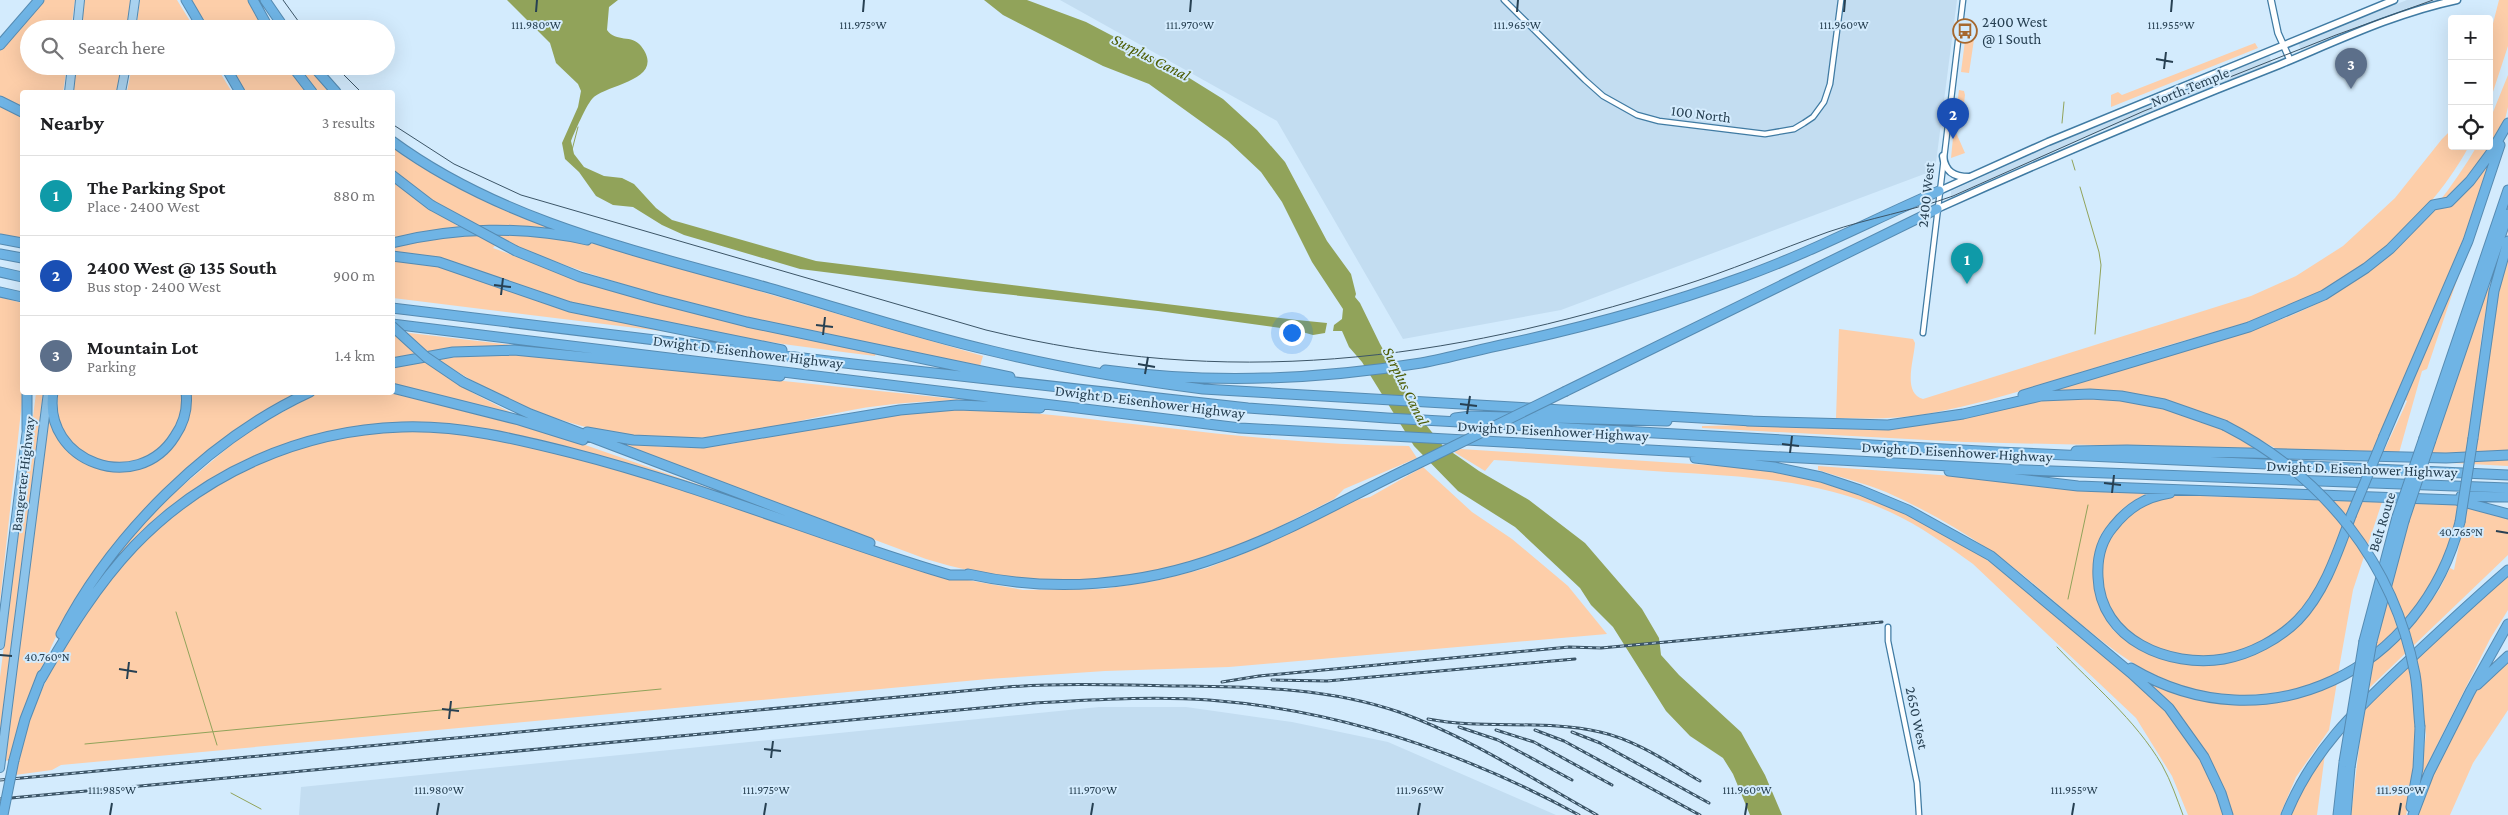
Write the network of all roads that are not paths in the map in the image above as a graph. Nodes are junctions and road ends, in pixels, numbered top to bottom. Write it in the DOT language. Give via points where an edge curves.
graph roads {
  1 [pos="39,0"];
  2 [pos="80,0"];
  3 [pos="135,0"];
  4 [pos="186,0"];
  5 [pos="253,0"];
  6 [pos="265,0"];
  7 [pos="1504,0"];
  8 [pos="1841,0"];
  9 [pos="1963,0"];
  10 [pos="2271,0"];
  11 [pos="2394,0"];
  12 [pos="2457,0"];
  13 [pos="22,20"];
  14 [pos="77,20"];
  15 [pos="132,20"];
  16 [pos="198,20"];
  17 [pos="264,20"];
  18 [pos="279,20"];
  19 [pos="20,22"];
  20 [pos="0,45"];
  21 [pos="2283,45"];
  22 [pos="2290,60"];
  23 [pos="71,75"];
  24 [pos="124,75"];
  25 [pos="230,75"];
  26 [pos="299,75"];
  27 [pos="321,75"];
  28 [pos="69,90"];
  29 [pos="121,90"];
  30 [pos="239,90"];
  31 [pos="310,90"];
  32 [pos="334,90"];
  33 [pos="0,101"];
  34 [pos="20,111"];
  35 [pos="2507,124"];
  36 [pos="395,143"];
  37 [pos="1943,156"];
  38 [pos="395,177"];
  39 [pos="1970,177"];
  40 [pos="2508,190"];
  41 [pos="1939,191"];
  42 [pos="1937,209"];
  43 [pos="2508,214"];
  44 [pos="0,239"];
  45 [pos="2508,241"];
  46 [pos="395,243"];
  47 [pos="20,244"];
  48 [pos="639,251"];
  49 [pos="0,254"];
  50 [pos="395,256"];
  51 [pos="20,258"];
  52 [pos="0,272"];
  53 [pos="20,276"];
  54 [pos="1,292"];
  55 [pos="20,297"];
  56 [pos="395,308"];
  57 [pos="395,325"];
  58 [pos="395,328"];
  59 [pos="1922,333"];
  60 [pos="991,351"];
  61 [pos="395,362"];
  62 [pos="853,364"];
  63 [pos="828,376"];
  64 [pos="1064,388"];
  65 [pos="395,389"];
  66 [pos="27,395"];
  67 [pos="32,395"];
  68 [pos="48,395"];
  69 [pos="53,395"];
  70 [pos="186,395"];
  71 [pos="304,395"];
  72 [pos="1106,411"];
  73 [pos="1963,414"];
  74 [pos="1433,420"];
  75 [pos="1752,421"];
  76 [pos="568,428"];
  77 [pos="27,429"];
  78 [pos="2428,439"];
  79 [pos="1620,448"];
  80 [pos="1998,452"];
  81 [pos="2508,455"];
  82 [pos="1874,462"];
  83 [pos="2508,475"];
  84 [pos="692,477"];
  85 [pos="2508,488"];
  86 [pos="2210,492"];
  87 [pos="2383,496"];
  88 [pos="2508,496"];
  89 [pos="2508,514"];
  90 [pos="2508,564"];
  91 [pos="2508,570"];
  92 [pos="972,575"];
  93 [pos="2467,606"];
  94 [pos="2508,624"];
  95 [pos="1888,627"];
  96 [pos="0,645"];
  97 [pos="2104,650"];
  98 [pos="2508,656"];
  99 [pos="41,679"];
  100 [pos="2470,692"];
  101 [pos="0,765"];
  102 [pos="2347,765"];
  103 [pos="3,815"];
  104 [pos="1920,815"];
  105 [pos="2228,815"];
  106 [pos="2286,815"];
  107 [pos="2338,815"];
  108 [pos="2346,815"];
  109 [pos="2411,815"];
  1 -- 13 [label="highway"];
  2 -- 14 [label="main road"];
  3 -- 15 [label="main road"];
  4 -- 16 [label="highway"];
  5 -- 17 [label="highway"];
  6 -- 18 [label="highway"];
  7 -- 8 [label="street, 100 North" via="1603,96 1637,115 1658,121 1765,134 1804,123 1824,102 1830,84"];
  9 -- 37 [label="street, 2400 West"];
  10 -- 21 [label="street"];
  11 -- 21 [label="main road, North Temple"];
  12 -- 22 [label="main road, North Temple" via="2370,28"];
  19 -- 20 [label="highway"];
  21 -- 22 [label="street"];
  21 -- 39 [label="main road, North Temple"];
  22 -- 42 [label="main road, North Temple" via="2052,157"];
  23 -- 28 [label="main road"];
  24 -- 29 [label="main road"];
  25 -- 30 [label="highway"];
  26 -- 31 [label="highway"];
  27 -- 32 [label="highway"];
  33 -- 34 [label="highway"];
  35 -- 73 [label="highway" via="2485,161 2448,202 2433,205 2390,249 2324,295 2249,327"];
  35 -- 86 [label="highway, bridge" via="2468,241 2320,589 2298,620 2287,629 2246,653 2202,661 2155,652 2133,642 2117,626 2100,593 2099,557 2112,528 2124,514 2143,501 2167,494"];
  36 -- 48 [label="highway" via="424,164 486,197 543,220"];
  37 -- 39 [label="main road" via="1949,172"];
  37 -- 41 [label="street, 2400 West"];
  38 -- 64 [label="highway, bridge" via="431,205 516,251 580,277 746,322"];
  39 -- 41 [label="main road, North Temple"];
  40 -- 78 [label="highway, Belt Route"];
  41 -- 42 [label="street, 2400 West"];
  41 -- 60 [label="highway" via="1857,230 1742,278 1634,314 1403,365 1281,378 1189,378 1058,364"];
  42 -- 59 [label="street, 2400 West"];
  42 -- 92 [label="highway, bridge" via="1405,470 1208,562 1116,582 1069,585 1013,582"];
  43 -- 78 [label="highway, Belt Route"];
  44 -- 47 [label="highway"];
  45 -- 97 [label="highway, bridge" via="2494,291 2460,522 2449,561 2436,586 2406,628 2354,670 2308,690 2254,699 2195,694 2145,676"];
  46 -- 48 [label="highway" via="459,231 521,231"];
  48 -- 60 [label="highway"];
  49 -- 51 [label="highway"];
  50 -- 62 [label="highway" via="439,262 570,307"];
  52 -- 53 [label="highway"];
  54 -- 55 [label="highway"];
  56 -- 62 [label="highway, Dwight D. Eisenhower Highway"];
  57 -- 63 [label="highway, Dwight D. Eisenhower Highway"];
  58 -- 76 [label="highway, bridge" via="426,357 464,382 530,414"];
  60 -- 75 [label="highway" via="1144,382 1203,389"];
  61 -- 63 [label="highway" via="453,352 508,350 790,377"];
  62 -- 64 [label="highway, Dwight D. Eisenhower Highway"];
  63 -- 72 [label="highway, Dwight D. Eisenhower Highway"];
  64 -- 74 [label="highway, Dwight D. Eisenhower Highway" via="1248,408"];
  65 -- 84 [label="highway" via="519,420"];
  66 -- 77 [label="highway"];
  67 -- 77 [label="main road, Bangerter Highway"];
  68 -- 101 [label="highway, Bangerter Highway"];
  69 -- 70 [label="highway" via="53,416 62,436 74,451 87,460 112,468 142,464 171,444 185,415"];
  71 -- 99 [label="highway" via="235,437 148,514 110,558 82,598"];
  72 -- 76 [label="highway" via="957,405 928,407 703,443 633,440"];
  72 -- 79 [label="highway, Dwight D. Eisenhower Highway" via="1240,428"];
  73 -- 75 [label="highway" via="1888,425"];
  73 -- 109 [label="highway, bridge" via="2041,396 2121,396 2164,404 2224,425 2264,446 2297,472 2327,500 2362,544 2389,592 2402,626 2415,676 2420,727"];
  74 -- 75 [label="highway" via="1471,416"];
  74 -- 80 [label="highway, Dwight D. Eisenhower Highway"];
  76 -- 84 [label="highway"];
  77 -- 96 [label="highway, Bangerter Highway"];
  78 -- 102 [label="highway, Belt Route, bridge" via="2401,519 2368,641"];
  79 -- 82 [label="highway, Dwight D. Eisenhower Highway"];
  79 -- 97 [label="highway" via="1821,477 1890,501 1991,556"];
  80 -- 81 [label="highway" via="2126,450 2446,458"];
  80 -- 83 [label="highway, Dwight D. Eisenhower Highway"];
  82 -- 85 [label="highway, Dwight D. Eisenhower Highway"];
  82 -- 86 [label="highway" via="2078,486"];
  84 -- 92 [label="highway" via="928,564"];
  86 -- 87 [label="highway"];
  87 -- 88 [label="highway"];
  87 -- 89 [label="highway" via="2456,500"];
  90 -- 93 [label="highway"];
  91 -- 93 [label="highway"];
  92 -- 99 [label="highway" via="939,572 690,487 553,448 459,430 404,427 366,430 312,440 265,456 221,478 178,507 142,538 115,568 77,619"];
  93 -- 106 [label="highway" via="2325,744 2300,784"];
  94 -- 100 [label="highway"];
  95 -- 104 [label="street, 2650 West" via="1888,641 1918,788"];
  97 -- 105 [label="highway" via="2156,694 2181,724 2204,758"];
  98 -- 100 [label="highway"];
  99 -- 103 [label="highway, bridge" via="25,719"];
  100 -- 109 [label="highway"];
  102 -- 107 [label="highway, Belt Route"];
  102 -- 108 [label="highway, Belt Route"];
}
